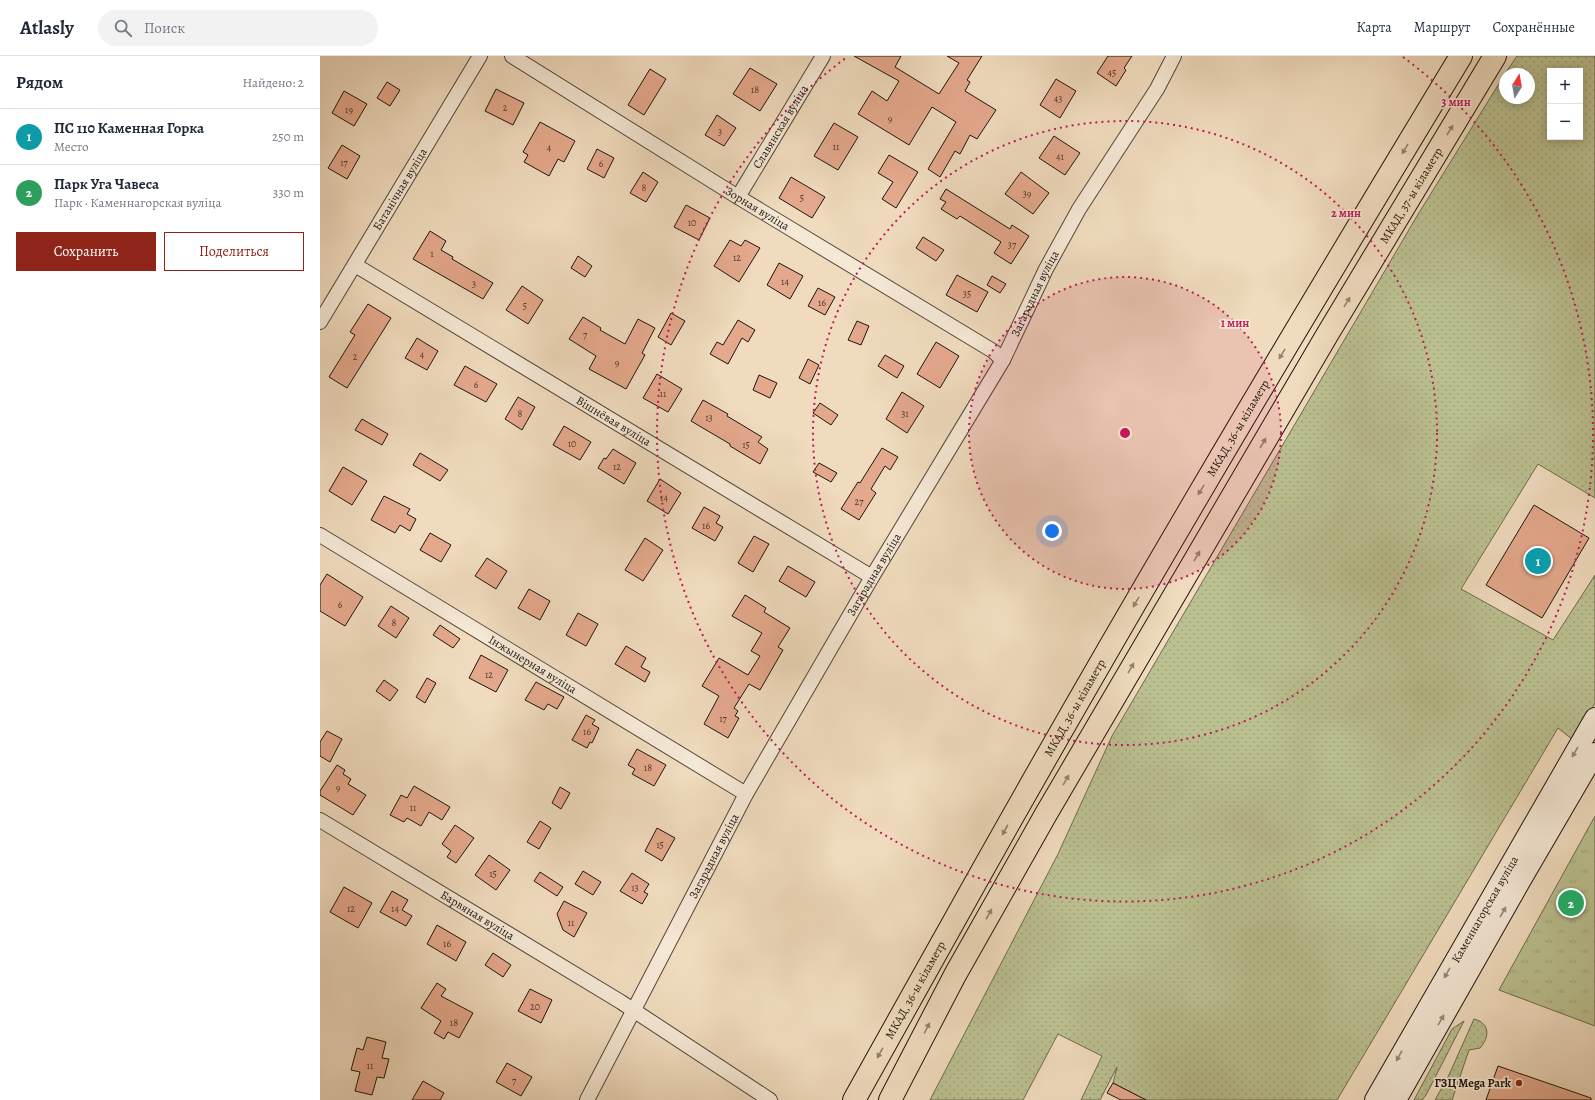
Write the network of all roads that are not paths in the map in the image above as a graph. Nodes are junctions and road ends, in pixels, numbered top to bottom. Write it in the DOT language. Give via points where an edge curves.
graph roads {
  1 [pos="480,56"];
  2 [pos="512,56"];
  3 [pos="823,56"];
  4 [pos="1174,56"];
  5 [pos="1461,56"];
  6 [pos="1495,56"];
  7 [pos="738,197"];
  8 [pos="355,265"];
  9 [pos="320,322"];
  10 [pos="1003,360"];
  11 [pos="320,535"];
  12 [pos="872,577"];
  13 [pos="1595,718"];
  14 [pos="1595,754"];
  15 [pos="746,794"];
  16 [pos="320,820"];
  17 [pos="634,1010"];
  18 [pos="858,1093"];
  19 [pos="587,1100"];
  20 [pos="770,1100"];
  21 [pos="846,1100"];
  22 [pos="890,1100"];
  23 [pos="1375,1100"];
  24 [pos="1396,1100"];
  1 -- 8 [label="street, Батанічная вуліца"];
  2 -- 7 [label="street, Зорная вуліца"];
  3 -- 7 [label="street, Славянская вуліца"];
  4 -- 10 [label="street, Загарадная вуліца" via="1157,89 1078,209"];
  5 -- 18 [label="highway, МКАД, 36-ы кіламетр, one-way" via="1301,320 1028,789"];
  22 -- 6 [label="highway, МКАД, 37-ы кіламетр, one-way" via="955,975 1046,814 1327,335"];
  7 -- 10 [label="street, Зорная вуліца" via="993,351"];
  8 -- 9 [label="street, Батанічная вуліца"];
  8 -- 12 [label="street, Вішнёвая вуліца"];
  10 -- 12 [label="street, Загарадная вуліца"];
  11 -- 15 [label="street, Інжынерная вуліца"];
  12 -- 15 [label="street, Загарадная вуліца"];
  13 -- 23 [label="main road, Каменнагорская вуліца, one-way"];
  24 -- 14 [label="main road, Каменнагорская вуліца, one-way"];
  15 -- 17 [label="street, Загарадная вуліца"];
  16 -- 17 [label="street, Барвяная вуліца"];
  17 -- 19 [label="street, Загарадная вуліца"];
  17 -- 20 [label="street, Барвяная вуліца"];
  18 -- 21 [label="highway, МКАД, 36-ы кіламетр"];
}
